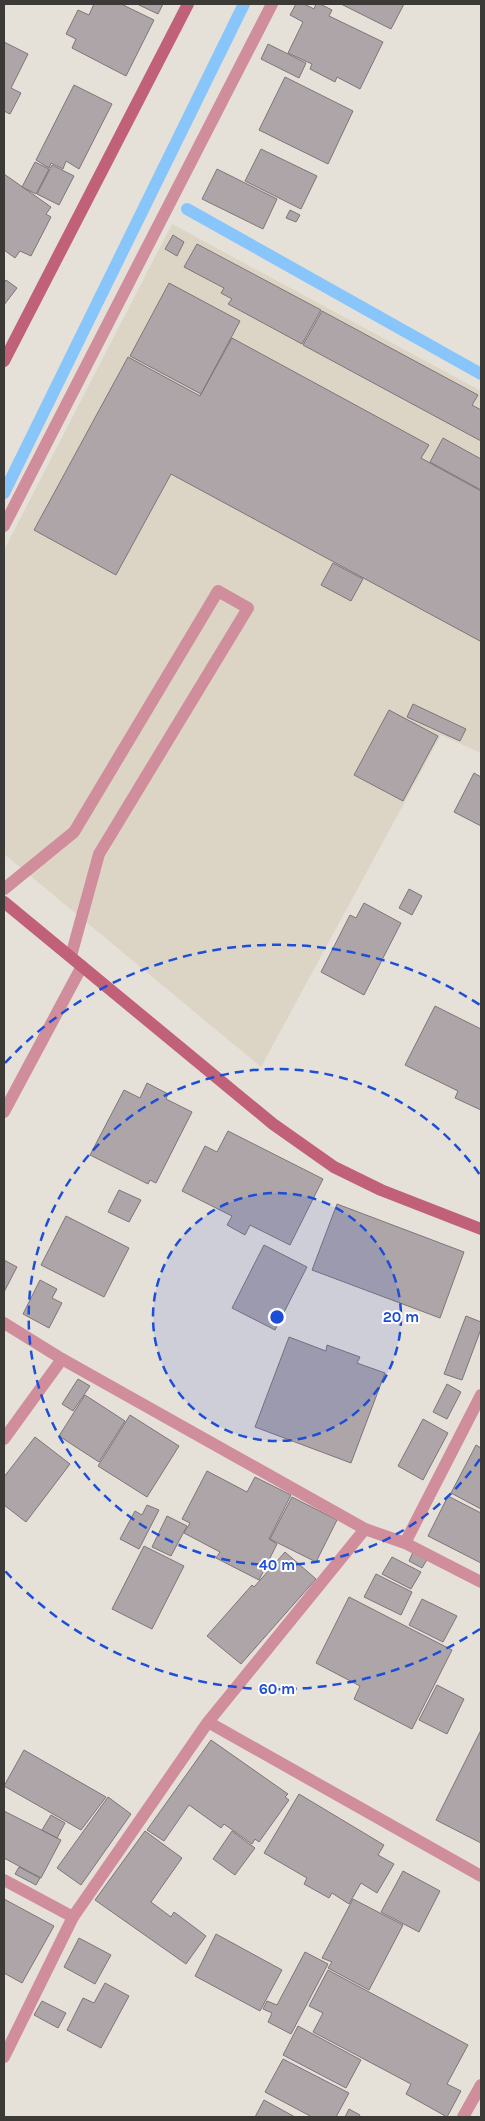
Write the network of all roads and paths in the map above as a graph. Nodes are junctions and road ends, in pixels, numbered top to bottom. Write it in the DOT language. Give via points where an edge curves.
graph roads {
  1 [pos="188,4"];
  2 [pos="272,4"];
  3 [pos="4,361"];
  4 [pos="4,526"];
  5 [pos="4,889"];
  6 [pos="4,902"];
  7 [pos="71,956"];
  8 [pos="82,966"];
  9 [pos="4,1112"];
  10 [pos="481,1229"];
  11 [pos="4,1323"];
  12 [pos="62,1359"];
  13 [pos="481,1395"];
  14 [pos="4,1439"];
  15 [pos="365,1529"];
  16 [pos="405,1543"];
  17 [pos="481,1582"];
  18 [pos="208,1722"];
  19 [pos="481,1876"];
  20 [pos="4,1880"];
  21 [pos="74,1917"];
  22 [pos="4,2057"];
  23 [pos="481,2084"];
  24 [pos="463,2117"];
  1 -- 3 [label="street"];
  2 -- 4 [label="street"];
  5 -- 7 [label="street" via="74,832 218,591 248,608 98,854"];
  6 -- 7 [label="street"];
  7 -- 8 [label="street"];
  8 -- 9 [label="street"];
  8 -- 10 [label="street" via="273,1124 334,1167 381,1190"];
  11 -- 12 [label="street"];
  12 -- 14 [label="street"];
  12 -- 15 [label="street"];
  13 -- 16 [label="street"];
  15 -- 16 [label="street"];
  15 -- 18 [label="street"];
  16 -- 17 [label="street"];
  18 -- 19 [label="street"];
  18 -- 21 [label="street"];
  20 -- 21 [label="street"];
  21 -- 22 [label="street"];
  23 -- 24 [label="street"];
}
